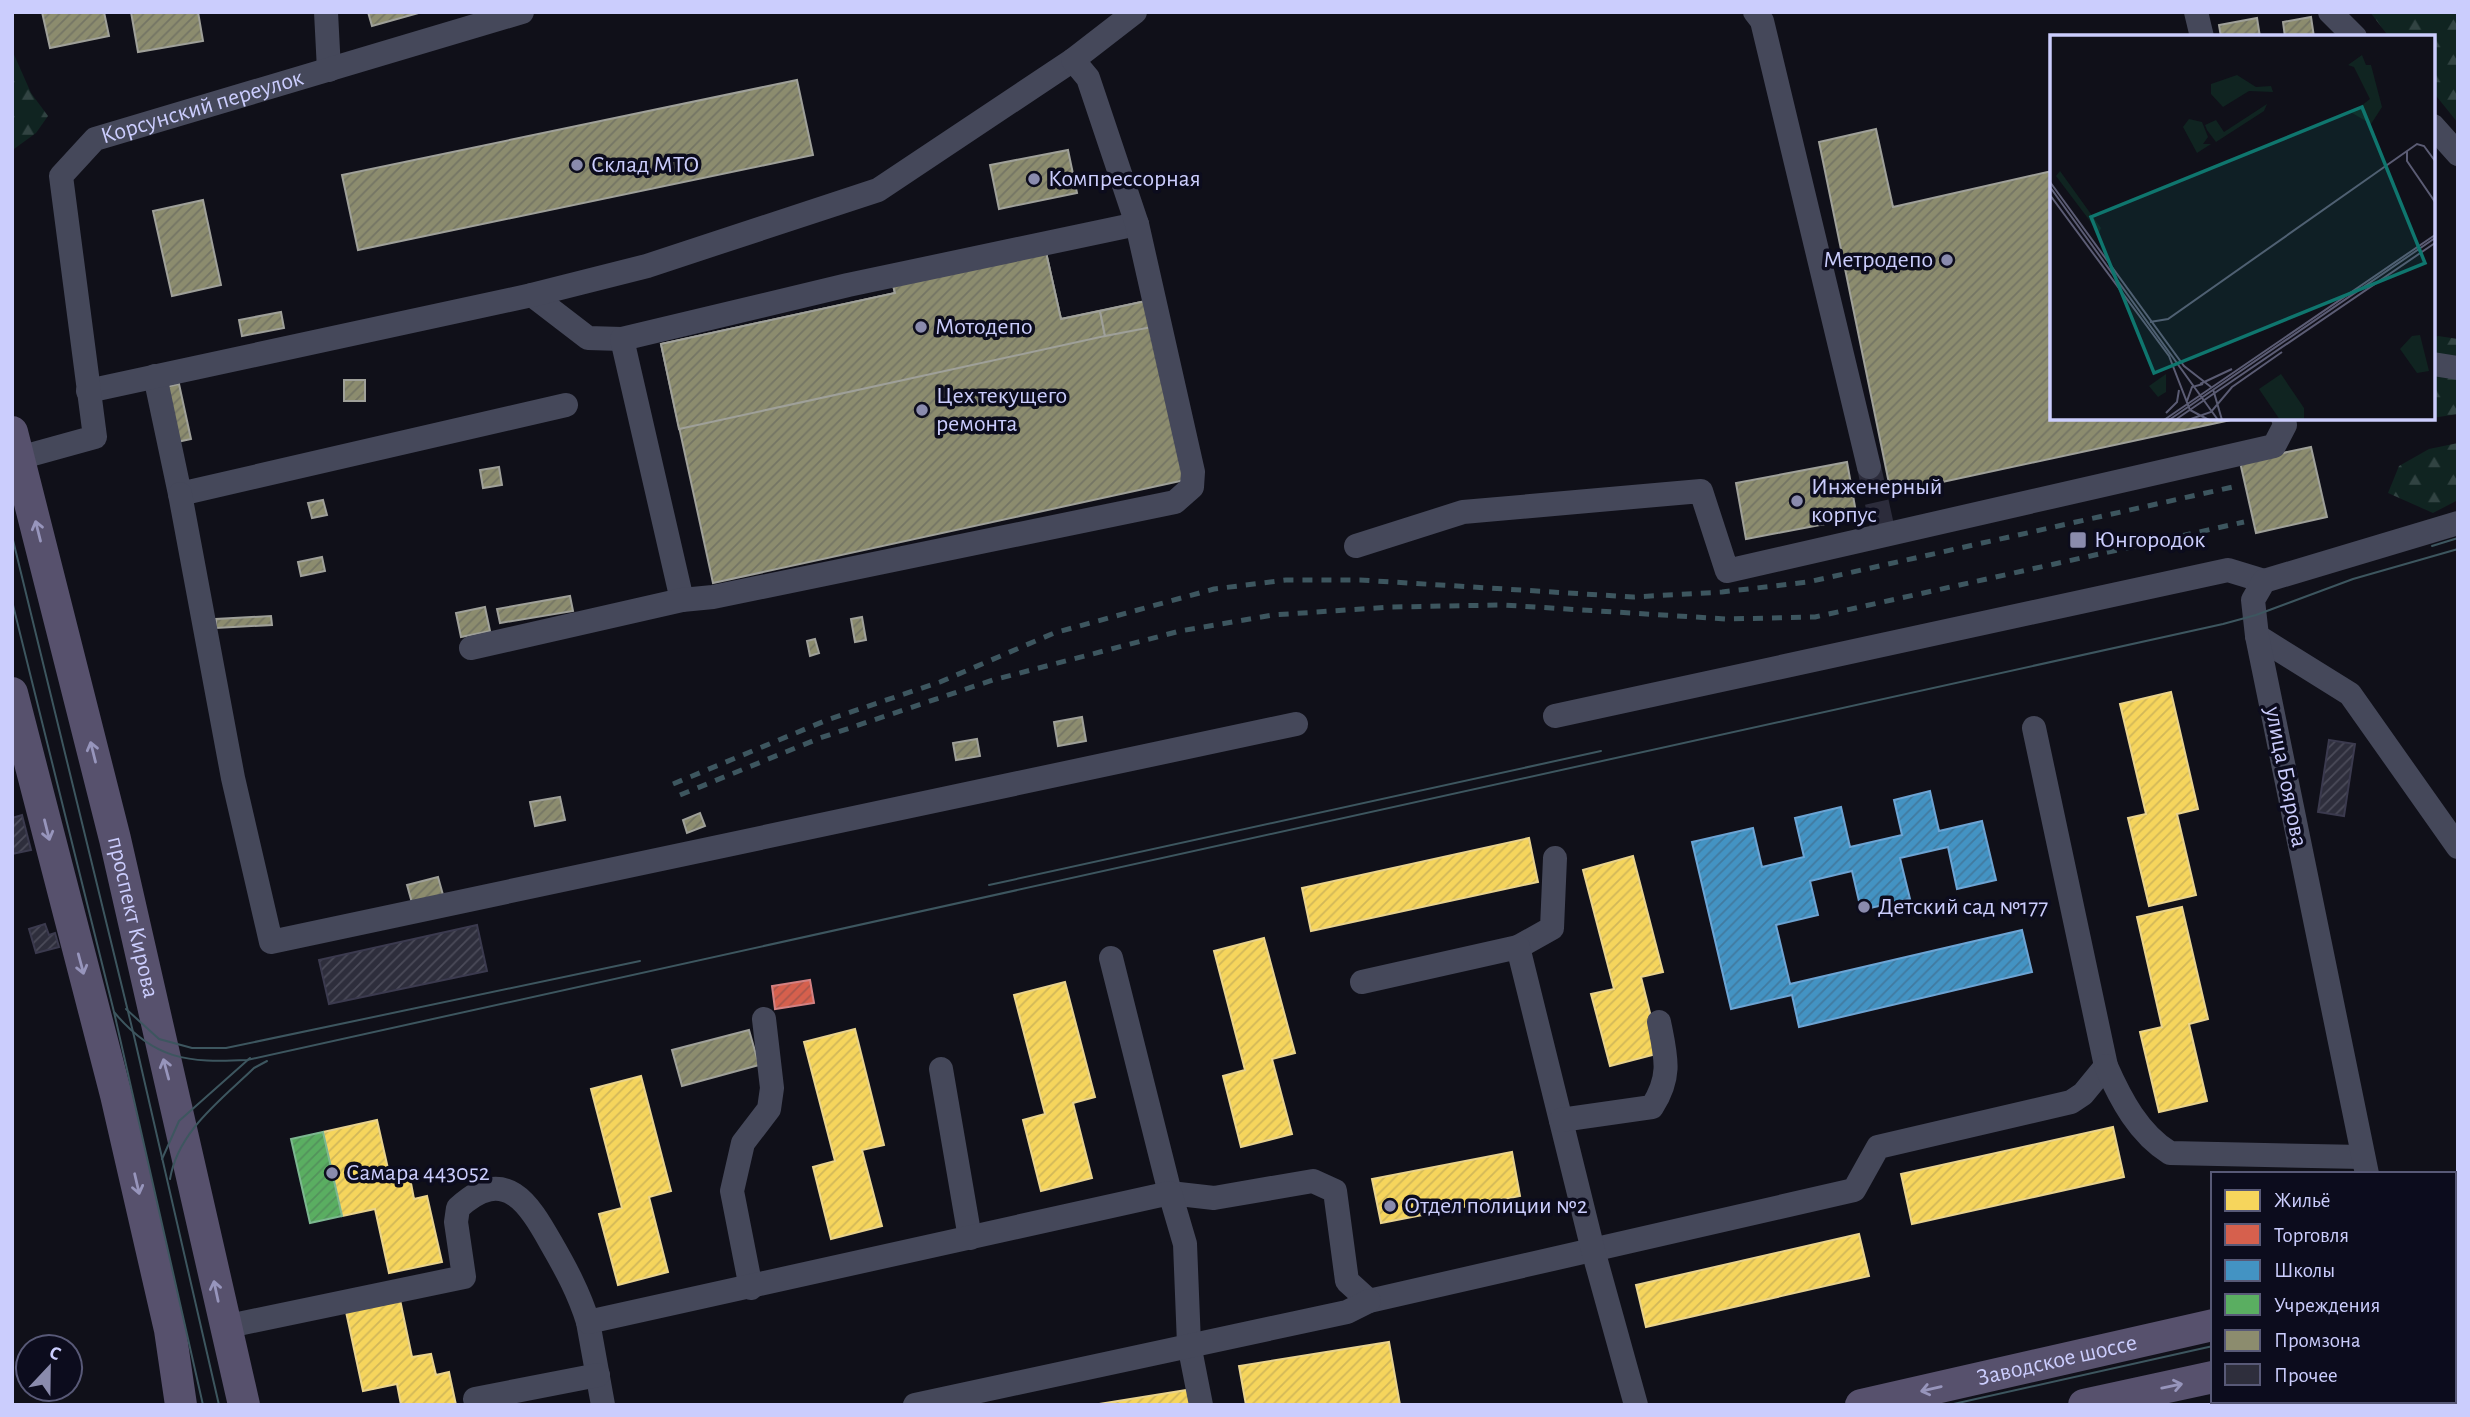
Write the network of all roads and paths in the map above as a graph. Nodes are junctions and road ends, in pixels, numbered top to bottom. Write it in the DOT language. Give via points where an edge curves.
graph roads {
  1 [pos="326,12"];
  2 [pos="522,12"];
  3 [pos="1135,12"];
  4 [pos="1755,12"];
  5 [pos="2196,12"];
  6 [pos="2330,12"];
  7 [pos="2202,35"];
  8 [pos="2353,35"];
  9 [pos="1073,60"];
  10 [pos="329,69"];
  11 [pos="2435,128"];
  12 [pos="2458,154"];
  13 [pos="1137,224"];
  14 [pos="532,295"];
  15 [pos="622,339"];
  16 [pos="2435,364"];
  17 [pos="2458,368"];
  18 [pos="155,376"];
  19 [pos="88,391"];
  20 [pos="566,405"];
  21 [pos="2284,421"];
  22 [pos="16,445"];
  23 [pos="1869,467"];
  24 [pos="180,494"];
  25 [pos="2458,523"];
  26 [pos="1356,546"];
  27 [pos="2264,581"];
  28 [pos="682,600"];
  29 [pos="2257,636"];
  30 [pos="471,648"];
  31 [pos="12,693"];
  32 [pos="1555,716"];
  33 [pos="1296,724"];
  34 [pos="2034,728"];
  35 [pos="2458,847"];
  36 [pos="1555,858"];
  37 [pos="1518,947"];
  38 [pos="1111,958"];
  39 [pos="1362,982"];
  40 [pos="764,1019"];
  41 [pos="1659,1022"];
  42 [pos="2106,1066"];
  43 [pos="940,1069"];
  44 [pos="1561,1120"];
  45 [pos="2365,1166"];
  46 [pos="1170,1194"];
  47 [pos="970,1238"];
  48 [pos="1593,1250"];
  49 [pos="751,1288"];
  50 [pos="1369,1300"];
  51 [pos="588,1322"];
  52 [pos="2211,1325"];
  53 [pos="224,1327"];
  54 [pos="1189,1344"];
  55 [pos="598,1376"];
  56 [pos="2211,1377"];
  57 [pos="475,1399"];
  58 [pos="181,1405"];
  59 [pos="244,1405"];
  60 [pos="603,1405"];
  61 [pos="915,1405"];
  62 [pos="1201,1405"];
  63 [pos="1636,1405"];
  64 [pos="1861,1405"];
  65 [pos="2084,1405"];
  1 -- 10 [label="street"];
  2 -- 10 [label="street, Корсунский переулок"];
  3 -- 9 [label="street"];
  4 -- 23 [label="street" via="1762,21"];
  5 -- 7 [label="street"];
  6 -- 8 [label="street"];
  9 -- 13 [label="street" via="1088,78"];
  9 -- 14 [label="street" via="878,190 647,266"];
  10 -- 19 [label="street, Корсунский переулок" via="95,139 61,176"];
  11 -- 12 [label="street"];
  13 -- 15 [label="street"];
  13 -- 28 [label="street" via="1194,472 1192,487 1175,502"];
  14 -- 15 [label="street" via="588,338"];
  14 -- 18 [label="street"];
  15 -- 28 [label="street"];
  16 -- 17 [label="street"];
  18 -- 19 [label="street"];
  18 -- 24 [label="street"];
  19 -- 22 [label="street, Корсунский переулок" via="95,436"];
  20 -- 24 [label="street"];
  21 -- 26 [label="street" via="2274,446 1727,571 1701,491 1464,512"];
  53 -- 22 [label="main road, проспект Кирова, one-way" via="112,828"];
  24 -- 33 [label="street" via="233,778 271,942"];
  25 -- 27 [label="street"];
  27 -- 29 [label="street, улица Боярова" via="2253,600"];
  27 -- 32 [label="street" via="2228,570"];
  28 -- 30 [label="street"];
  29 -- 35 [label="street" via="2350,694"];
  29 -- 45 [label="street, улица Боярова"];
  31 -- 58 [label="main road, one-way" via="116,1095 170,1330"];
  34 -- 42 [label="street"];
  36 -- 37 [label="street" via="1552,928"];
  37 -- 39 [label="street"];
  37 -- 44 [label="street"];
  38 -- 46 [label="street"];
  40 -- 49 [label="street" via="772,1088 769,1109 743,1143 732,1191"];
  41 -- 44 [label="street" via="1667,1063 1664,1089 1652,1107"];
  42 -- 45 [label="street" via="2118,1094 2152,1142 2170,1153"];
  42 -- 48 [label="street" via="2071,1102 1878,1147 1854,1190"];
  43 -- 47 [label="street"];
  44 -- 48 [label="street"];
  46 -- 47 [label="street"];
  46 -- 50 [label="street" via="1214,1198 1313,1181 1335,1191 1347,1281"];
  46 -- 54 [label="street" via="1185,1244"];
  47 -- 49 [label="street"];
  48 -- 50 [label="street"];
  48 -- 63 [label="street"];
  49 -- 51 [label="street"];
  50 -- 54 [label="street" via="1347,1311"];
  51 -- 53 [label="street" via="579,1292 528,1203 501,1189 479,1192 458,1208 464,1277"];
  51 -- 55 [label="street"];
  52 -- 64 [label="main road, Заводское шоссе, one-way"];
  53 -- 59 [label="main road, проспект Кирова"];
  54 -- 61 [label="street"];
  54 -- 62 [label="street"];
  55 -- 57 [label="street"];
  55 -- 60 [label="street"];
  65 -- 56 [label="main road, Заводское шоссе, one-way"];
}
